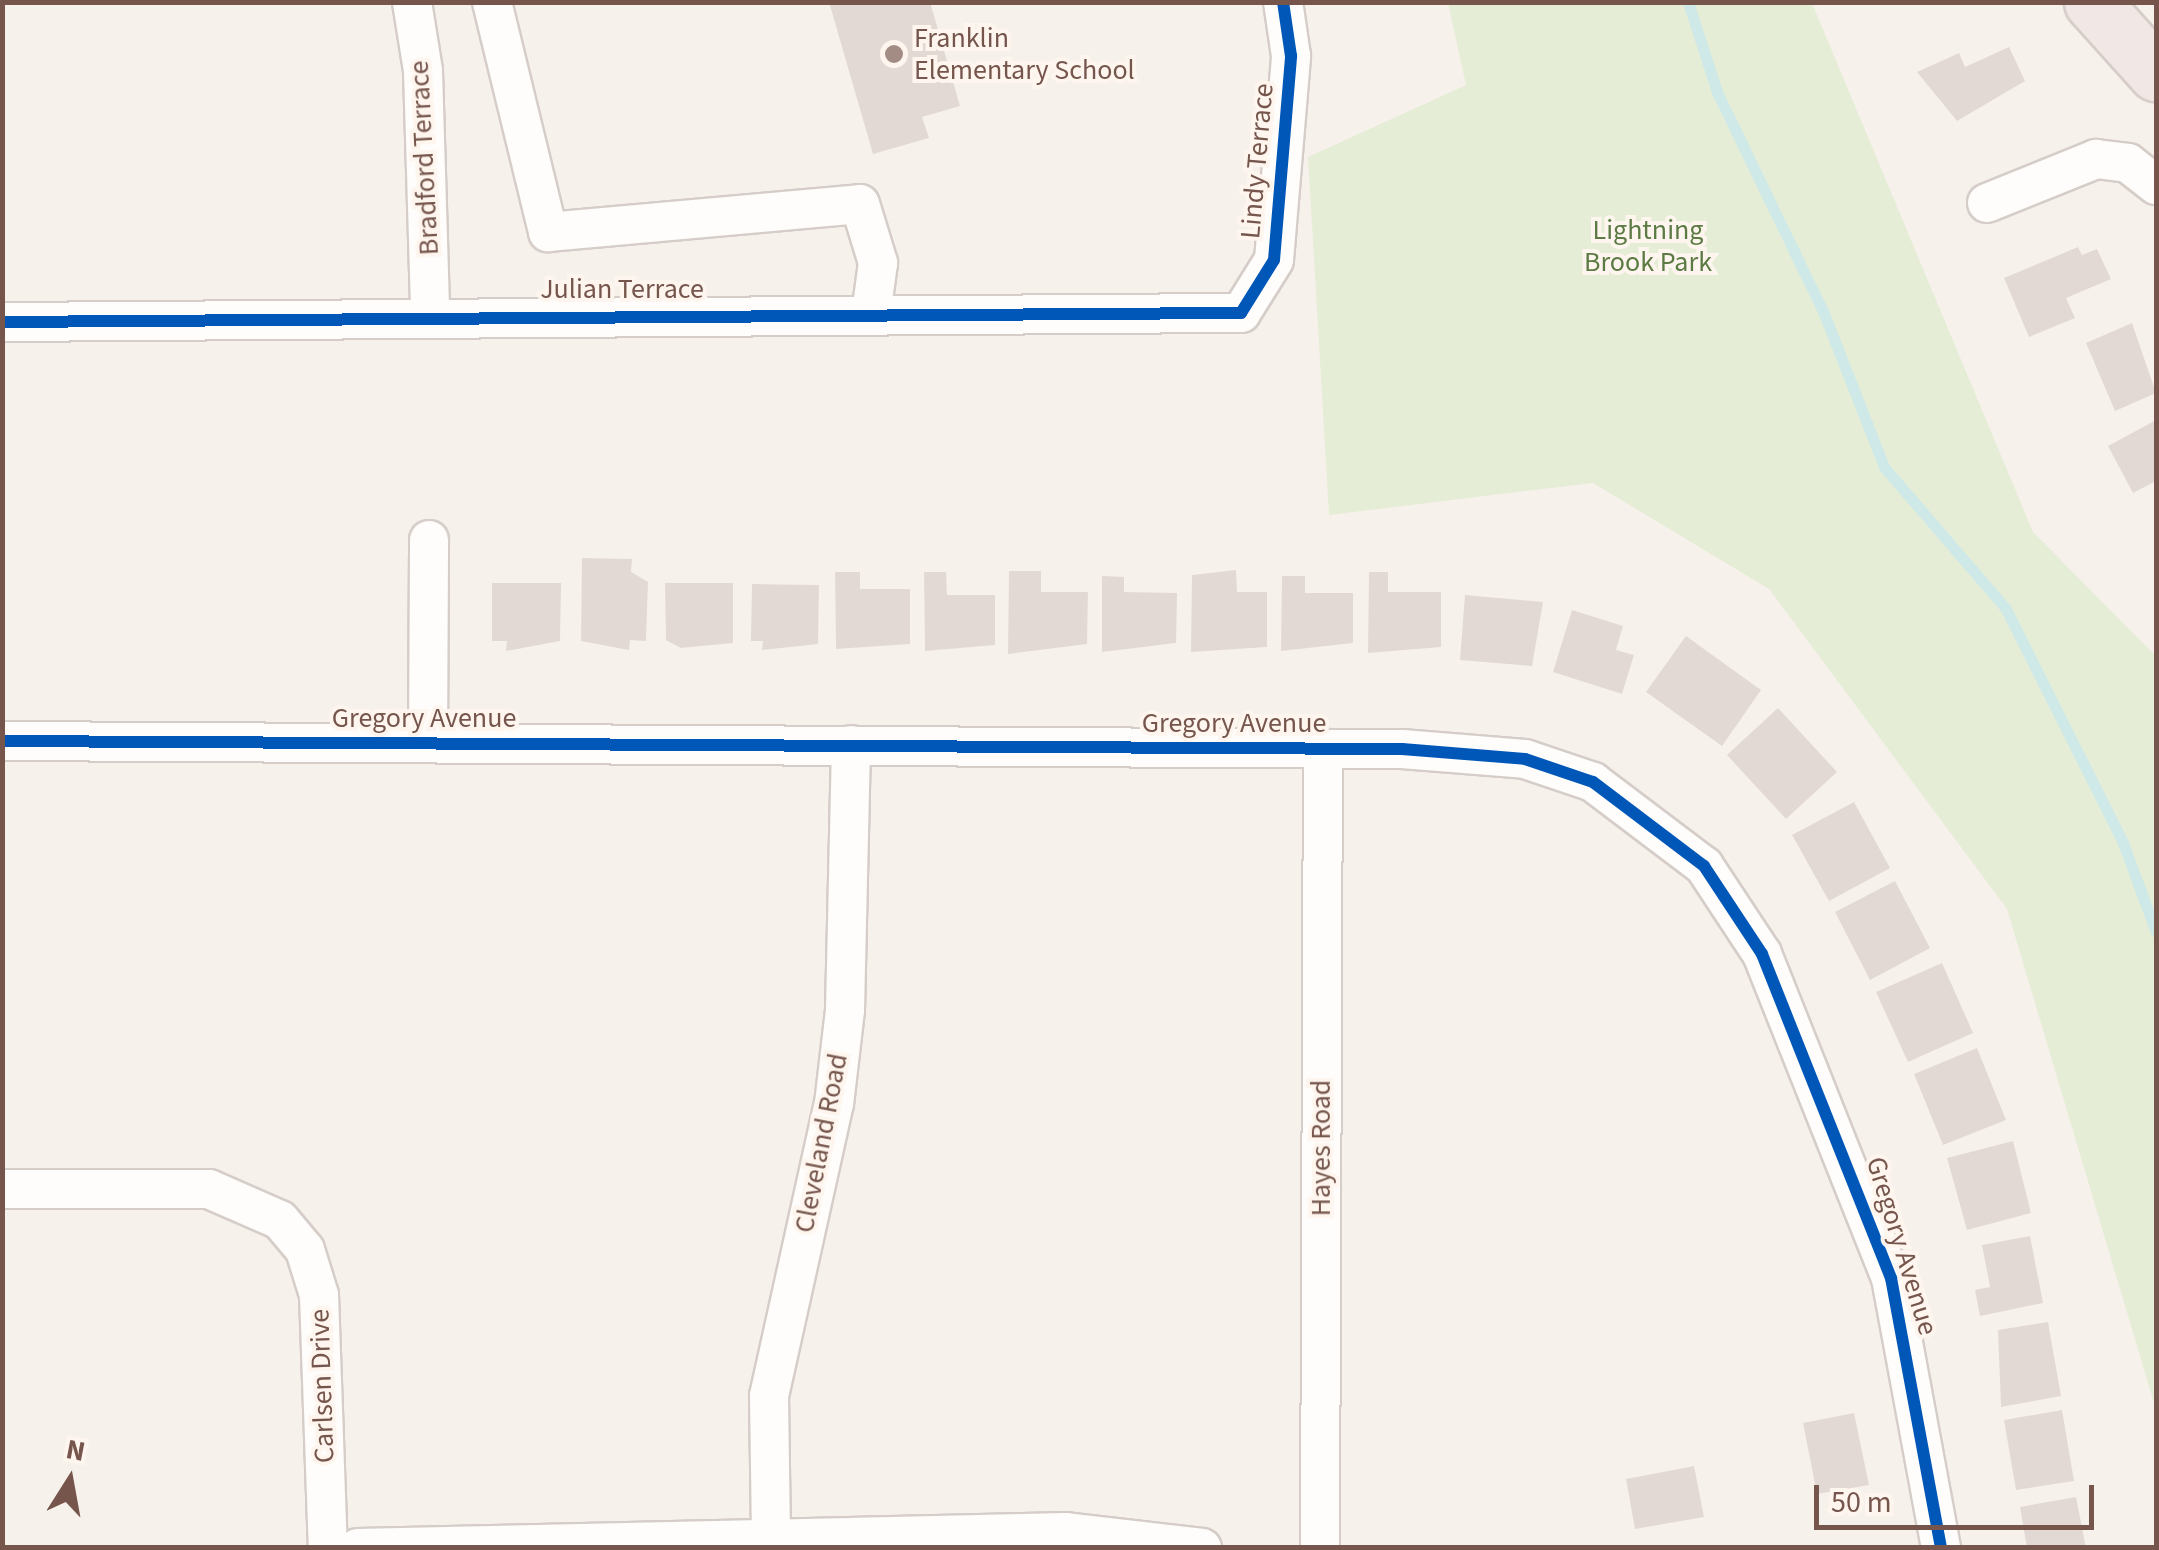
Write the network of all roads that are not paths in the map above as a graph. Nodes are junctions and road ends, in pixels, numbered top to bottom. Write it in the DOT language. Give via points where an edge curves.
graph roads {
  1 [pos="412,2"];
  2 [pos="492,2"];
  3 [pos="1283,2"];
  4 [pos="2092,2"];
  5 [pos="2156,73"];
  6 [pos="2156,186"];
  7 [pos="1987,202"];
  8 [pos="1241,313"];
  9 [pos="430,314"];
  10 [pos="871,314"];
  11 [pos="2,322"];
  12 [pos="429,540"];
  13 [pos="2,742"];
  14 [pos="428,743"];
  15 [pos="851,746"];
  16 [pos="1323,748"];
  17 [pos="2,1190"];
  18 [pos="772,1538"];
  19 [pos="328,1548"];
  20 [pos="358,1548"];
  21 [pos="1202,1548"];
  22 [pos="1320,1548"];
  23 [pos="1940,1548"];
  1 -- 9 [label="street, Bradford Terrace" via="425,109"];
  2 -- 10 [label="street" via="548,232 860,204 878,263"];
  3 -- 8 [label="street, Lindy Terrace" via="1291,56 1274,260"];
  4 -- 5 [label="highway"];
  6 -- 7 [label="street" via="2128,163 2096,159"];
  8 -- 10 [label="street, Julian Terrace"];
  9 -- 10 [label="street, Julian Terrace"];
  9 -- 11 [label="street, Julian Terrace"];
  12 -- 14 [label="street"];
  13 -- 14 [label="street, Gregory Avenue"];
  14 -- 15 [label="street, Gregory Avenue"];
  15 -- 16 [label="street, Gregory Avenue"];
  15 -- 18 [label="street, Cleveland Road" via="845,1010 834,1104 768,1396"];
  16 -- 22 [label="street, Hayes Road"];
  16 -- 23 [label="street, Gregory Avenue" via="1490,754 1560,768 1652,819 1726,894 1847,1150 1891,1278"];
  17 -- 19 [label="street, Carlsen Drive" via="210,1189 280,1220 304,1250 320,1295"];
  18 -- 20 [label="street"];
  18 -- 21 [label="street" via="1066,1532"];
}
